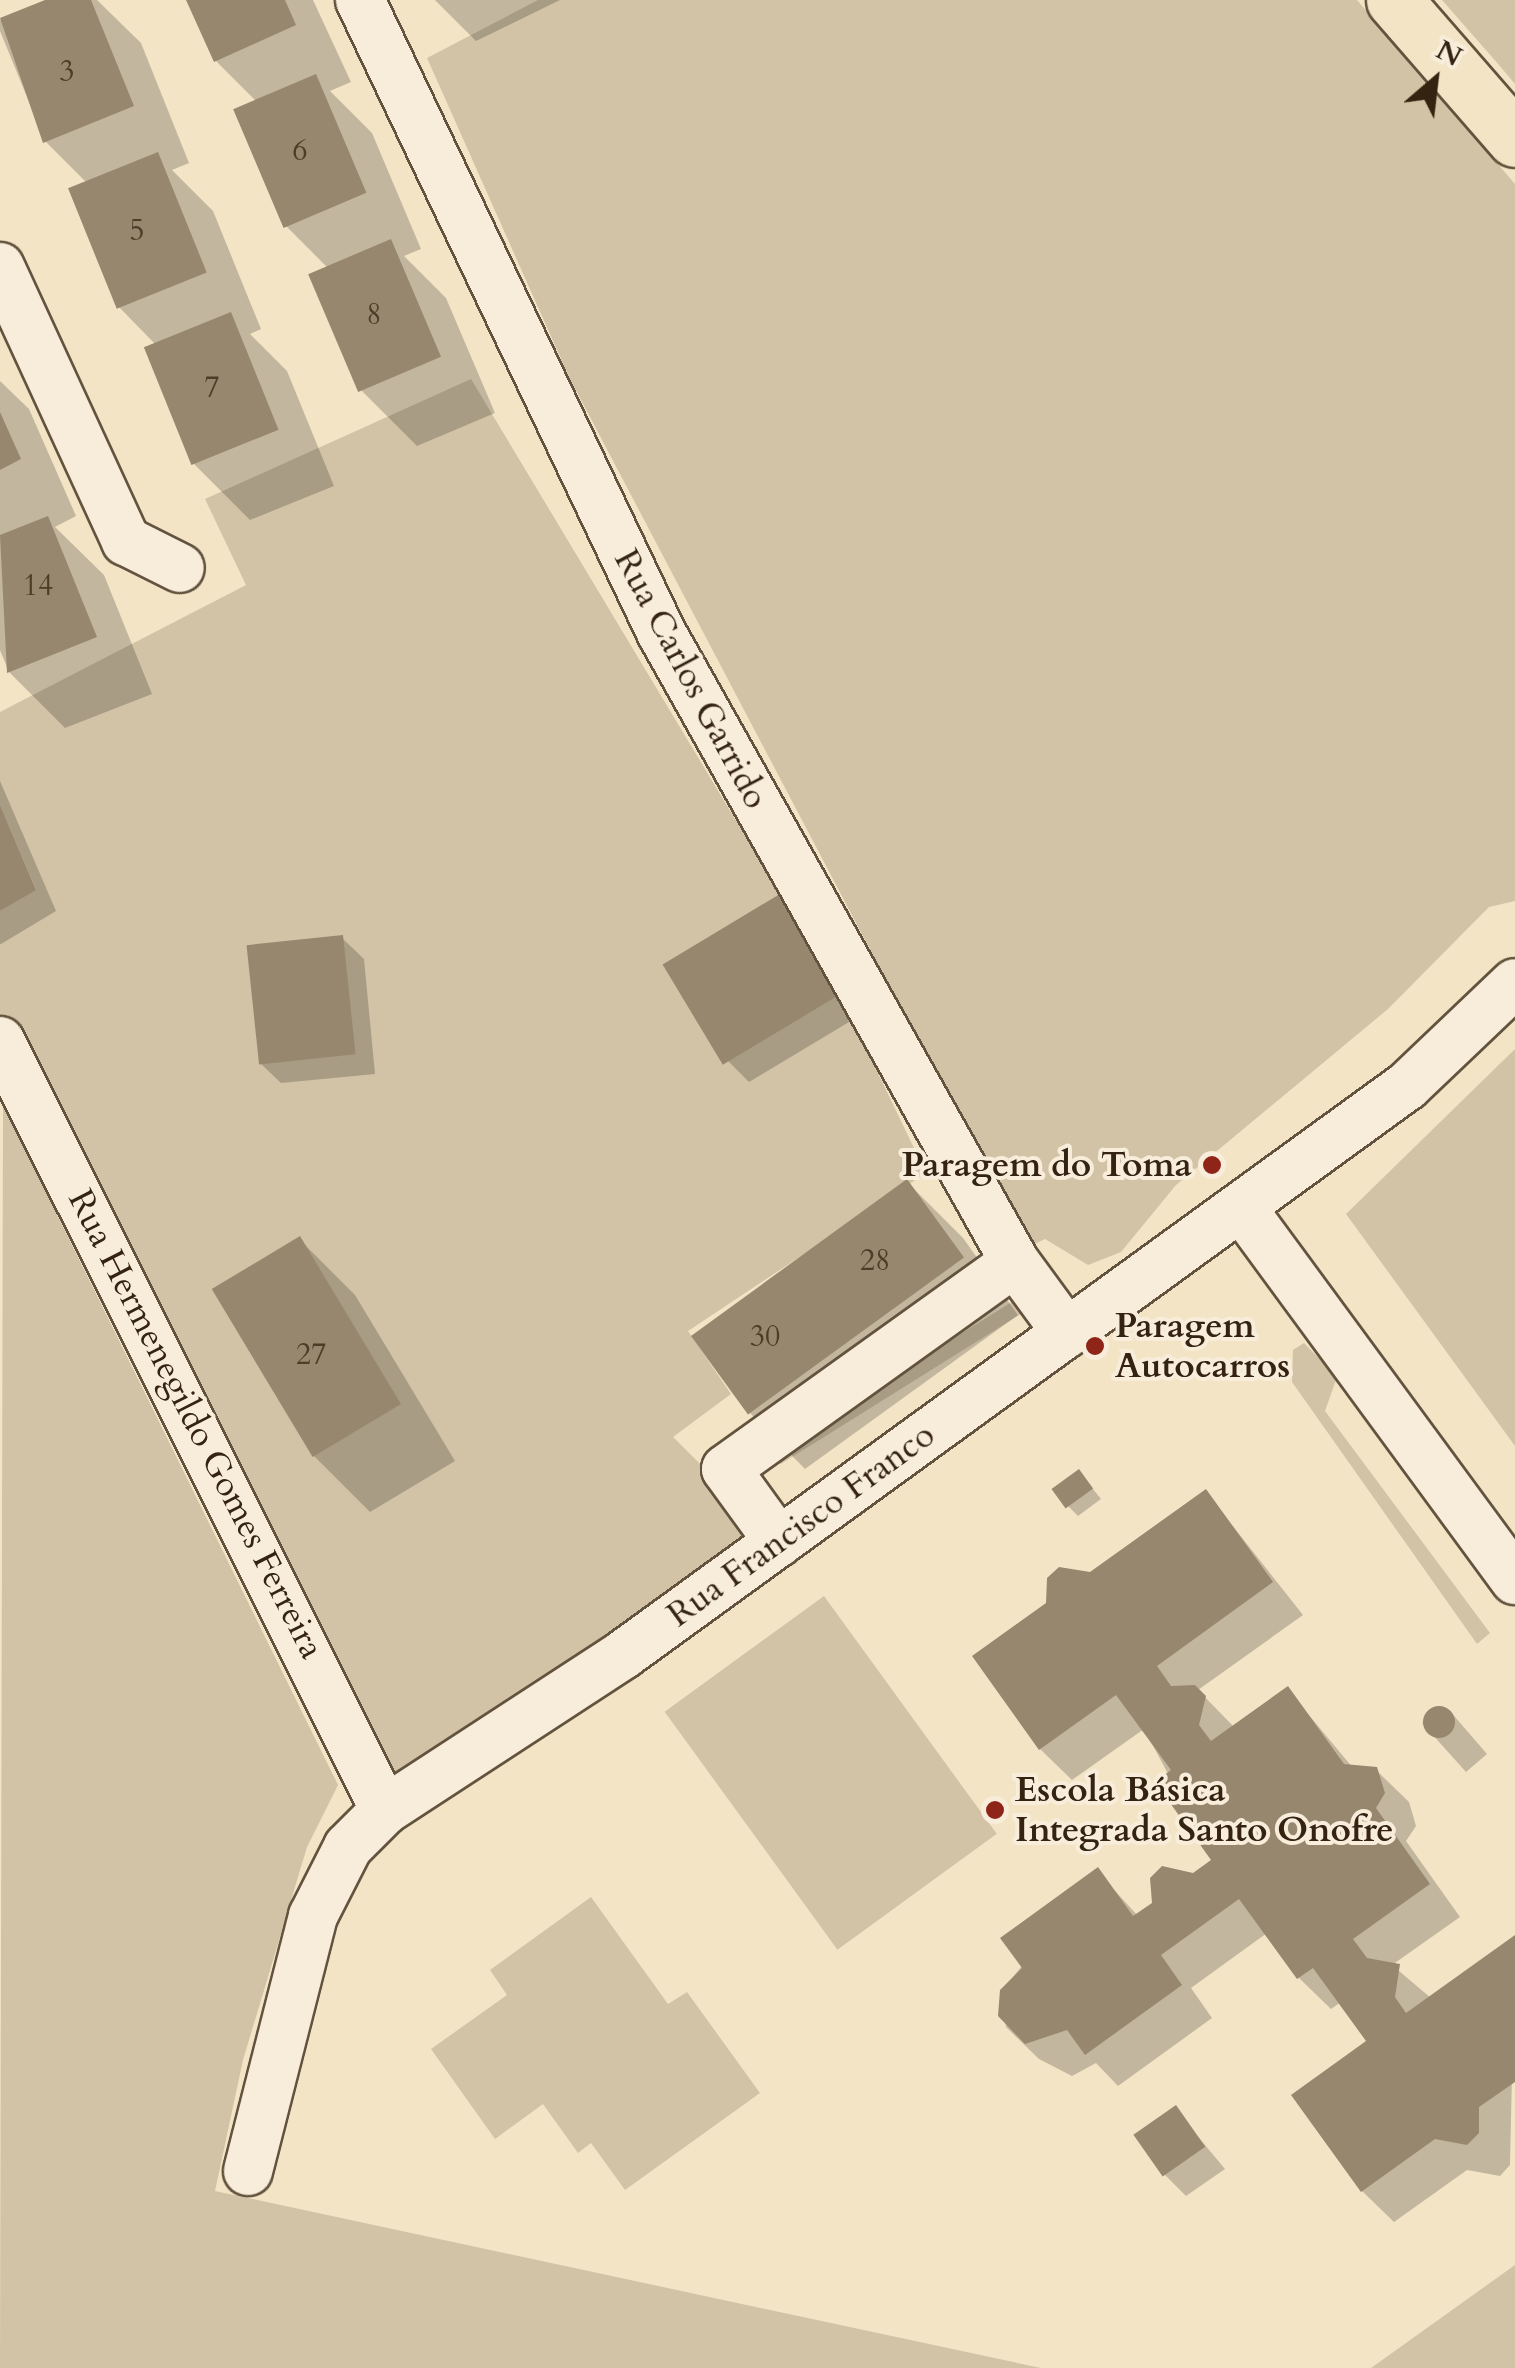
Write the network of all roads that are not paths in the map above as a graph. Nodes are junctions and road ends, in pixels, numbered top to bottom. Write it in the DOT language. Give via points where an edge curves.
graph roads {
  1 [pos="360,0"];
  2 [pos="1394,0"];
  3 [pos="1515,140"];
  4 [pos="0,267"];
  5 [pos="180,568"];
  6 [pos="1515,983"];
  7 [pos="3,1055"];
  8 [pos="1240,1207"];
  9 [pos="1016,1262"];
  10 [pos="1067,1333"];
  11 [pos="778,1542"];
  12 [pos="1515,1580"];
  13 [pos="385,1810"];
  14 [pos="248,2171"];
  1 -- 9 [label="street, Rua Carlos Garrido" via="662,632"];
  2 -- 3 [label="main road"];
  4 -- 5 [label="street" via="126,541"];
  6 -- 8 [label="street, Rua Francisco Franco" via="1407,1086"];
  7 -- 13 [label="street, Rua Hermenegildo Gomes Ferreira"];
  8 -- 10 [label="street, Rua Francisco Franco"];
  8 -- 12 [label="street"];
  9 -- 10 [label="street, Rua Carlos Garrido"];
  9 -- 11 [label="street" via="726,1470"];
  10 -- 11 [label="street, Rua Francisco Franco"];
  11 -- 13 [label="street, Rua Francisco Franco"];
  13 -- 14 [label="street, Rua Francisco Franco" via="348,1846 313,1916"];
}
